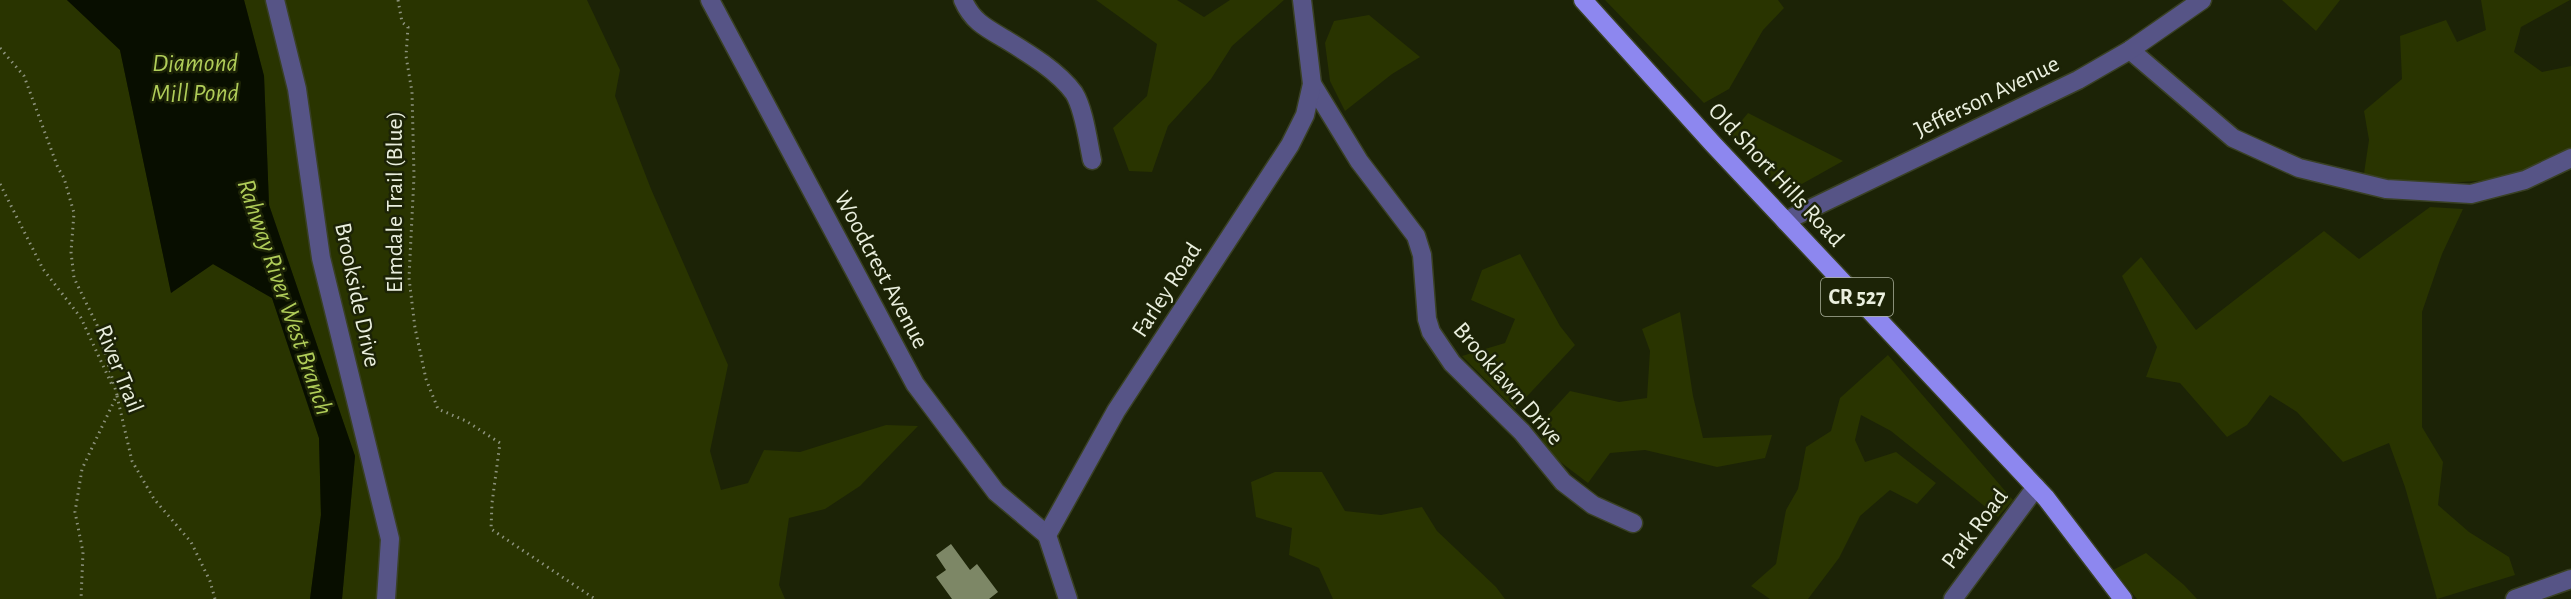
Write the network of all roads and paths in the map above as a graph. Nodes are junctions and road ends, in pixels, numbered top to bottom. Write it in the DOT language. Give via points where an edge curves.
graph roads {
  1 [pos="275,0"];
  2 [pos="398,0"];
  3 [pos="710,0"];
  4 [pos="963,0"];
  5 [pos="1302,0"];
  6 [pos="1583,0"];
  7 [pos="2202,0"];
  8 [pos="0,48"];
  9 [pos="2130,50"];
  10 [pos="1312,84"];
  11 [pos="2571,158"];
  12 [pos="1092,160"];
  13 [pos="0,184"];
  14 [pos="1785,221"];
  15 [pos="117,395"];
  16 [pos="2036,487"];
  17 [pos="1633,523"];
  18 [pos="1047,535"];
  19 [pos="2571,579"];
  20 [pos="81,599"];
  21 [pos="215,599"];
  22 [pos="386,599"];
  23 [pos="595,599"];
  24 [pos="1068,599"];
  25 [pos="1953,599"];
  26 [pos="2123,599"];
  27 [pos="2515,599"];
  1 -- 22 [label="street, Brookside Drive" via="297,89 321,258 390,539"];
  2 -- 23 [label="path, Elmdale Trail (Blue)" via="402,22 408,27 406,56 411,92 414,176 409,278 426,379 438,409 500,443 491,529"];
  3 -- 18 [label="street, Woodcrest Avenue" via="915,384 996,492"];
  4 -- 12 [label="street" via="979,24 1032,57 1075,94"];
  5 -- 10 [label="street, Farley Road"];
  6 -- 14 [label="main road, Old Short Hills Road / CR 527"];
  7 -- 9 [label="street, Jefferson Avenue"];
  8 -- 15 [label="path" via="24,76 64,178 74,213 74,278 97,325"];
  9 -- 11 [label="street" via="2233,138 2310,170 2386,189 2471,194 2525,180"];
  9 -- 14 [label="street, Jefferson Avenue" via="2078,80"];
  10 -- 17 [label="street, Brooklawn Drive" via="1359,160 1416,236 1422,255 1427,319 1448,358 1522,432 1563,482 1593,505"];
  10 -- 18 [label="street, Farley Road" via="1305,115 1290,145 1116,411"];
  13 -- 15 [label="path, River Trail" via="43,269 81,318"];
  14 -- 16 [label="main road, Old Short Hills Road / CR 527"];
  15 -- 20 [label="path" via="82,469 75,512 83,552"];
  15 -- 21 [label="path, River Trail" via="132,461 154,499 191,542"];
  16 -- 25 [label="street, Park Road"];
  16 -- 26 [label="main road, Old Short Hills Road / CR 527"];
  18 -- 24 [label="street"];
  19 -- 27 [label="street"];
}
